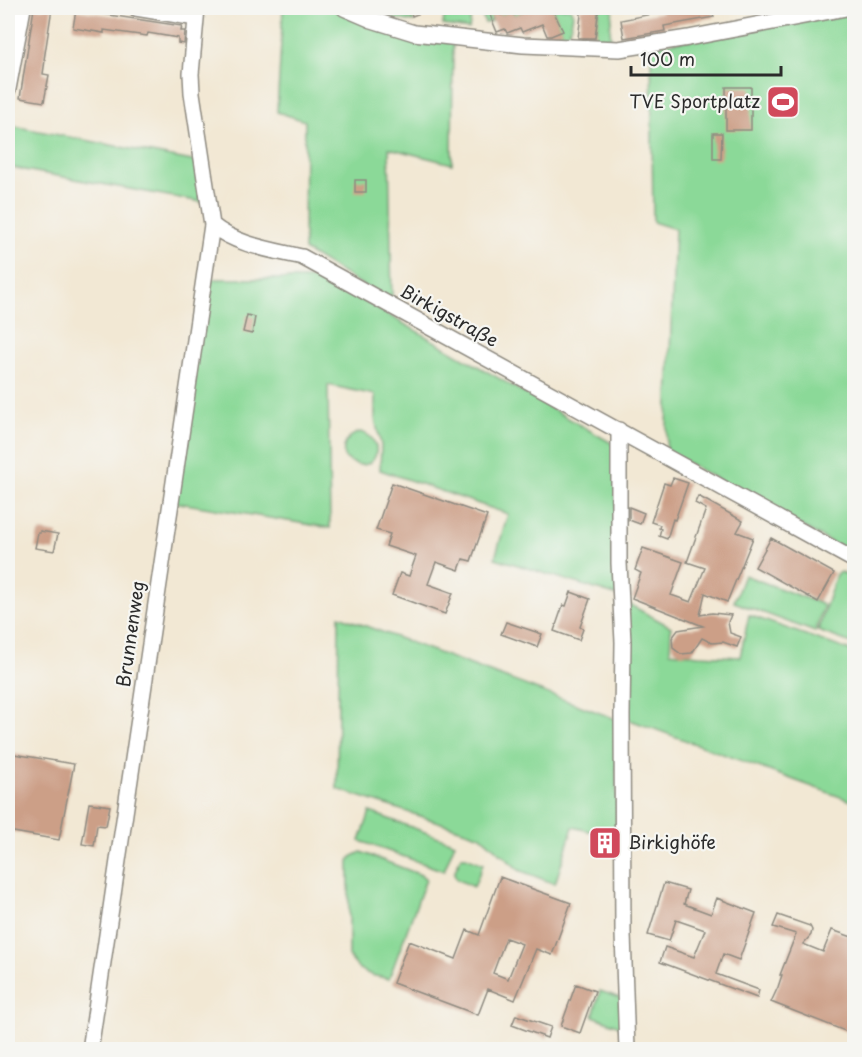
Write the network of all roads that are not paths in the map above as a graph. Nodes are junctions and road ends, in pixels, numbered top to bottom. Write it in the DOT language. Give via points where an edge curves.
graph roads {
  1 [pos="23,8"];
  2 [pos="136,8"];
  3 [pos="344,8"];
  4 [pos="846,8"];
  5 [pos="197,13"];
  6 [pos="8,88"];
  7 [pos="212,225"];
  8 [pos="619,430"];
  9 [pos="855,560"];
  10 [pos="90,1050"];
  11 [pos="627,1050"];
  1 -- 6 [label="street"];
  2 -- 5 [label="street"];
  3 -- 4 [label="street" via="414,33 523,45 619,49"];
  5 -- 7 [label="street" via="192,93"];
  7 -- 8 [label="street, Birkigstraße" via="222,234 250,244 302,257"];
  7 -- 10 [label="street, Brunnenweg"];
  8 -- 9 [label="street, Birkigstraße"];
  8 -- 11 [label="street"];
}
